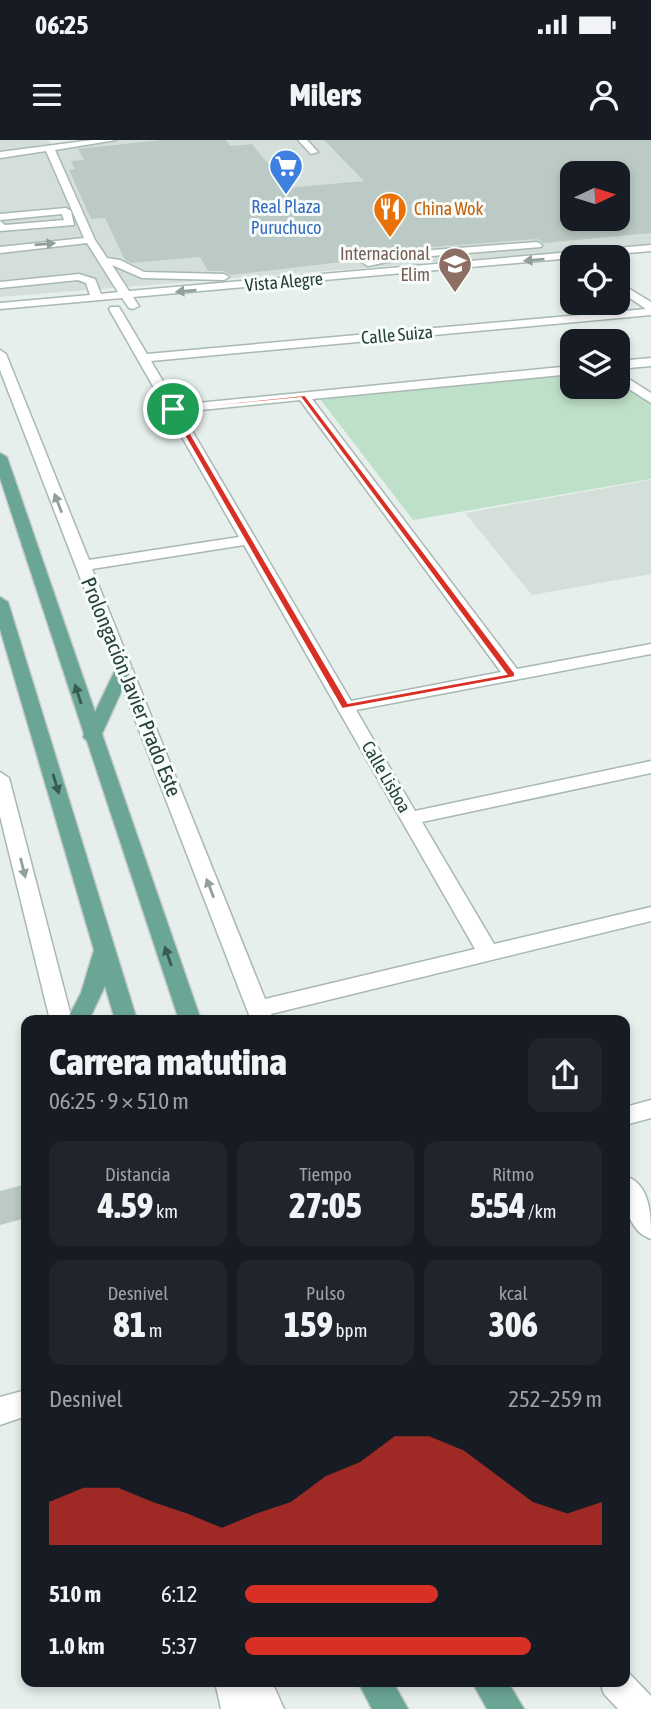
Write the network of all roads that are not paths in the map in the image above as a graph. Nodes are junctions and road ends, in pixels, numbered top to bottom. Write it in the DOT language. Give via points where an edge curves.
graph roads {
  1 [pos="112,140"];
  2 [pos="302,140"];
  3 [pos="49,147"];
  4 [pos="314,152"];
  5 [pos="0,155"];
  6 [pos="77,199"];
  7 [pos="0,206"];
  8 [pos="0,217"];
  9 [pos="0,224"];
  10 [pos="90,240"];
  11 [pos="546,245"];
  12 [pos="651,248"];
  13 [pos="0,250"];
  14 [pos="630,250"];
  15 [pos="560,258"];
  16 [pos="104,261"];
  17 [pos="484,265"];
  18 [pos="506,273"];
  19 [pos="296,281"];
  20 [pos="3,284"];
  21 [pos="249,285"];
  22 [pos="630,294"];
  23 [pos="128,296"];
  24 [pos="96,298"];
  25 [pos="70,300"];
  26 [pos="0,306"];
  27 [pos="147,307"];
  28 [pos="134,308"];
  29 [pos="651,310"];
  30 [pos="67,313"];
  31 [pos="0,354"];
  32 [pos="143,358"];
  33 [pos="651,362"];
  34 [pos="630,364"];
  35 [pos="560,371"];
  36 [pos="630,384"];
  37 [pos="303,396"];
  38 [pos="651,399"];
  39 [pos="173,409"];
  40 [pos="0,457"];
  41 [pos="248,540"];
  42 [pos="83,566"];
  43 [pos="0,602"];
  44 [pos="5,629"];
  45 [pos="651,649"];
  46 [pos="124,668"];
  47 [pos="512,675"];
  48 [pos="345,707"];
  49 [pos="92,737"];
  50 [pos="651,767"];
  51 [pos="1,783"];
  52 [pos="410,818"];
  53 [pos="651,914"];
  54 [pos="105,947"];
  55 [pos="488,953"];
  56 [pos="60,1015"];
  57 [pos="81,1015"];
  58 [pos="125,1015"];
  59 [pos="188,1015"];
  60 [pos="260,1015"];
  61 [pos="651,1109"];
  62 [pos="630,1115"];
  63 [pos="630,1194"];
  64 [pos="651,1228"];
  65 [pos="21,1405"];
  66 [pos="0,1411"];
  67 [pos="232,1687"];
  68 [pos="257,1687"];
  69 [pos="377,1687"];
  70 [pos="492,1687"];
  71 [pos="620,1687"];
  72 [pos="238,1709"];
  73 [pos="267,1709"];
  74 [pos="391,1709"];
  75 [pos="508,1709"];
  76 [pos="640,1709"];
  1 -- 3 [label="street"];
  2 -- 4 [label="street"];
  3 -- 5 [label="street"];
  3 -- 6 [label="street"];
  6 -- 7 [label="street"];
  6 -- 10 [label="street"];
  8 -- 9 [label="street" via="66,211 70,223 1,228"];
  13 -- 10 [label="street, one-way"];
  10 -- 16 [label="street"];
  11 -- 19 [label="street" via="407,256 309,271"];
  12 -- 14 [label="street, Vista Alegre"];
  15 -- 17 [label="street, Vista Alegre, one-way"];
  16 -- 21 [label="street" via="142,275 219,277"];
  16 -- 23 [label="street"];
  17 -- 18 [label="street" via="504,268"];
  17 -- 19 [label="street, Vista Alegre"];
  19 -- 21 [label="street, Vista Alegre"];
  20 -- 24 [label="street" via="16,292 93,286"];
  21 -- 23 [label="street, Vista Alegre, one-way"];
  22 -- 29 [label="street"];
  23 -- 24 [label="street, Vista Alegre"];
  23 -- 28 [label="street"];
  24 -- 25 [label="street, Vista Alegre"];
  25 -- 26 [label="street, Vista Alegre"];
  25 -- 30 [label="street" via="58,307"];
  27 -- 28 [label="street"];
  28 -- 32 [label="street, Calle Lisboa" via="110,310"];
  29 -- 32 [label="street, Calle Suiza"];
  42 -- 31 [label="street, Prolongación Javier Prado Este, one-way"];
  32 -- 39 [label="street, Calle Lisboa"];
  33 -- 34 [label="street"];
  35 -- 37 [label="street"];
  36 -- 38 [label="street"];
  37 -- 39 [label="street"];
  37 -- 47 [label="street"];
  39 -- 41 [label="street, Calle Lisboa"];
  49 -- 40 [label="main road, one-way"];
  41 -- 42 [label="street"];
  41 -- 48 [label="street, Calle Lisboa"];
  42 -- 46 [label="street, Prolongación Javier Prado Este"];
  43 -- 44 [label="main road"];
  44 -- 54 [label="main road, one-way"];
  45 -- 47 [label="street"];
  46 -- 49 [label="main road"];
  60 -- 46 [label="street, Prolongación Javier Prado Este, one-way"];
  47 -- 48 [label="street"];
  48 -- 52 [label="street, Calle Lisboa"];
  59 -- 49 [label="main road, one-way"];
  50 -- 52 [label="street"];
  51 -- 56 [label="street, one-way"];
  52 -- 55 [label="street, Calle Lisboa"];
  53 -- 55 [label="street"];
  54 -- 57 [label="main road"];
  54 -- 58 [label="main road"];
  55 -- 60 [label="street"];
  61 -- 62 [label="street"];
  63 -- 64 [label="street"];
  65 -- 66 [label="street"];
  67 -- 72 [label="street"];
  68 -- 73 [label="street"];
  69 -- 74 [label="main road"];
  70 -- 75 [label="main road"];
  71 -- 76 [label="street"];
}
